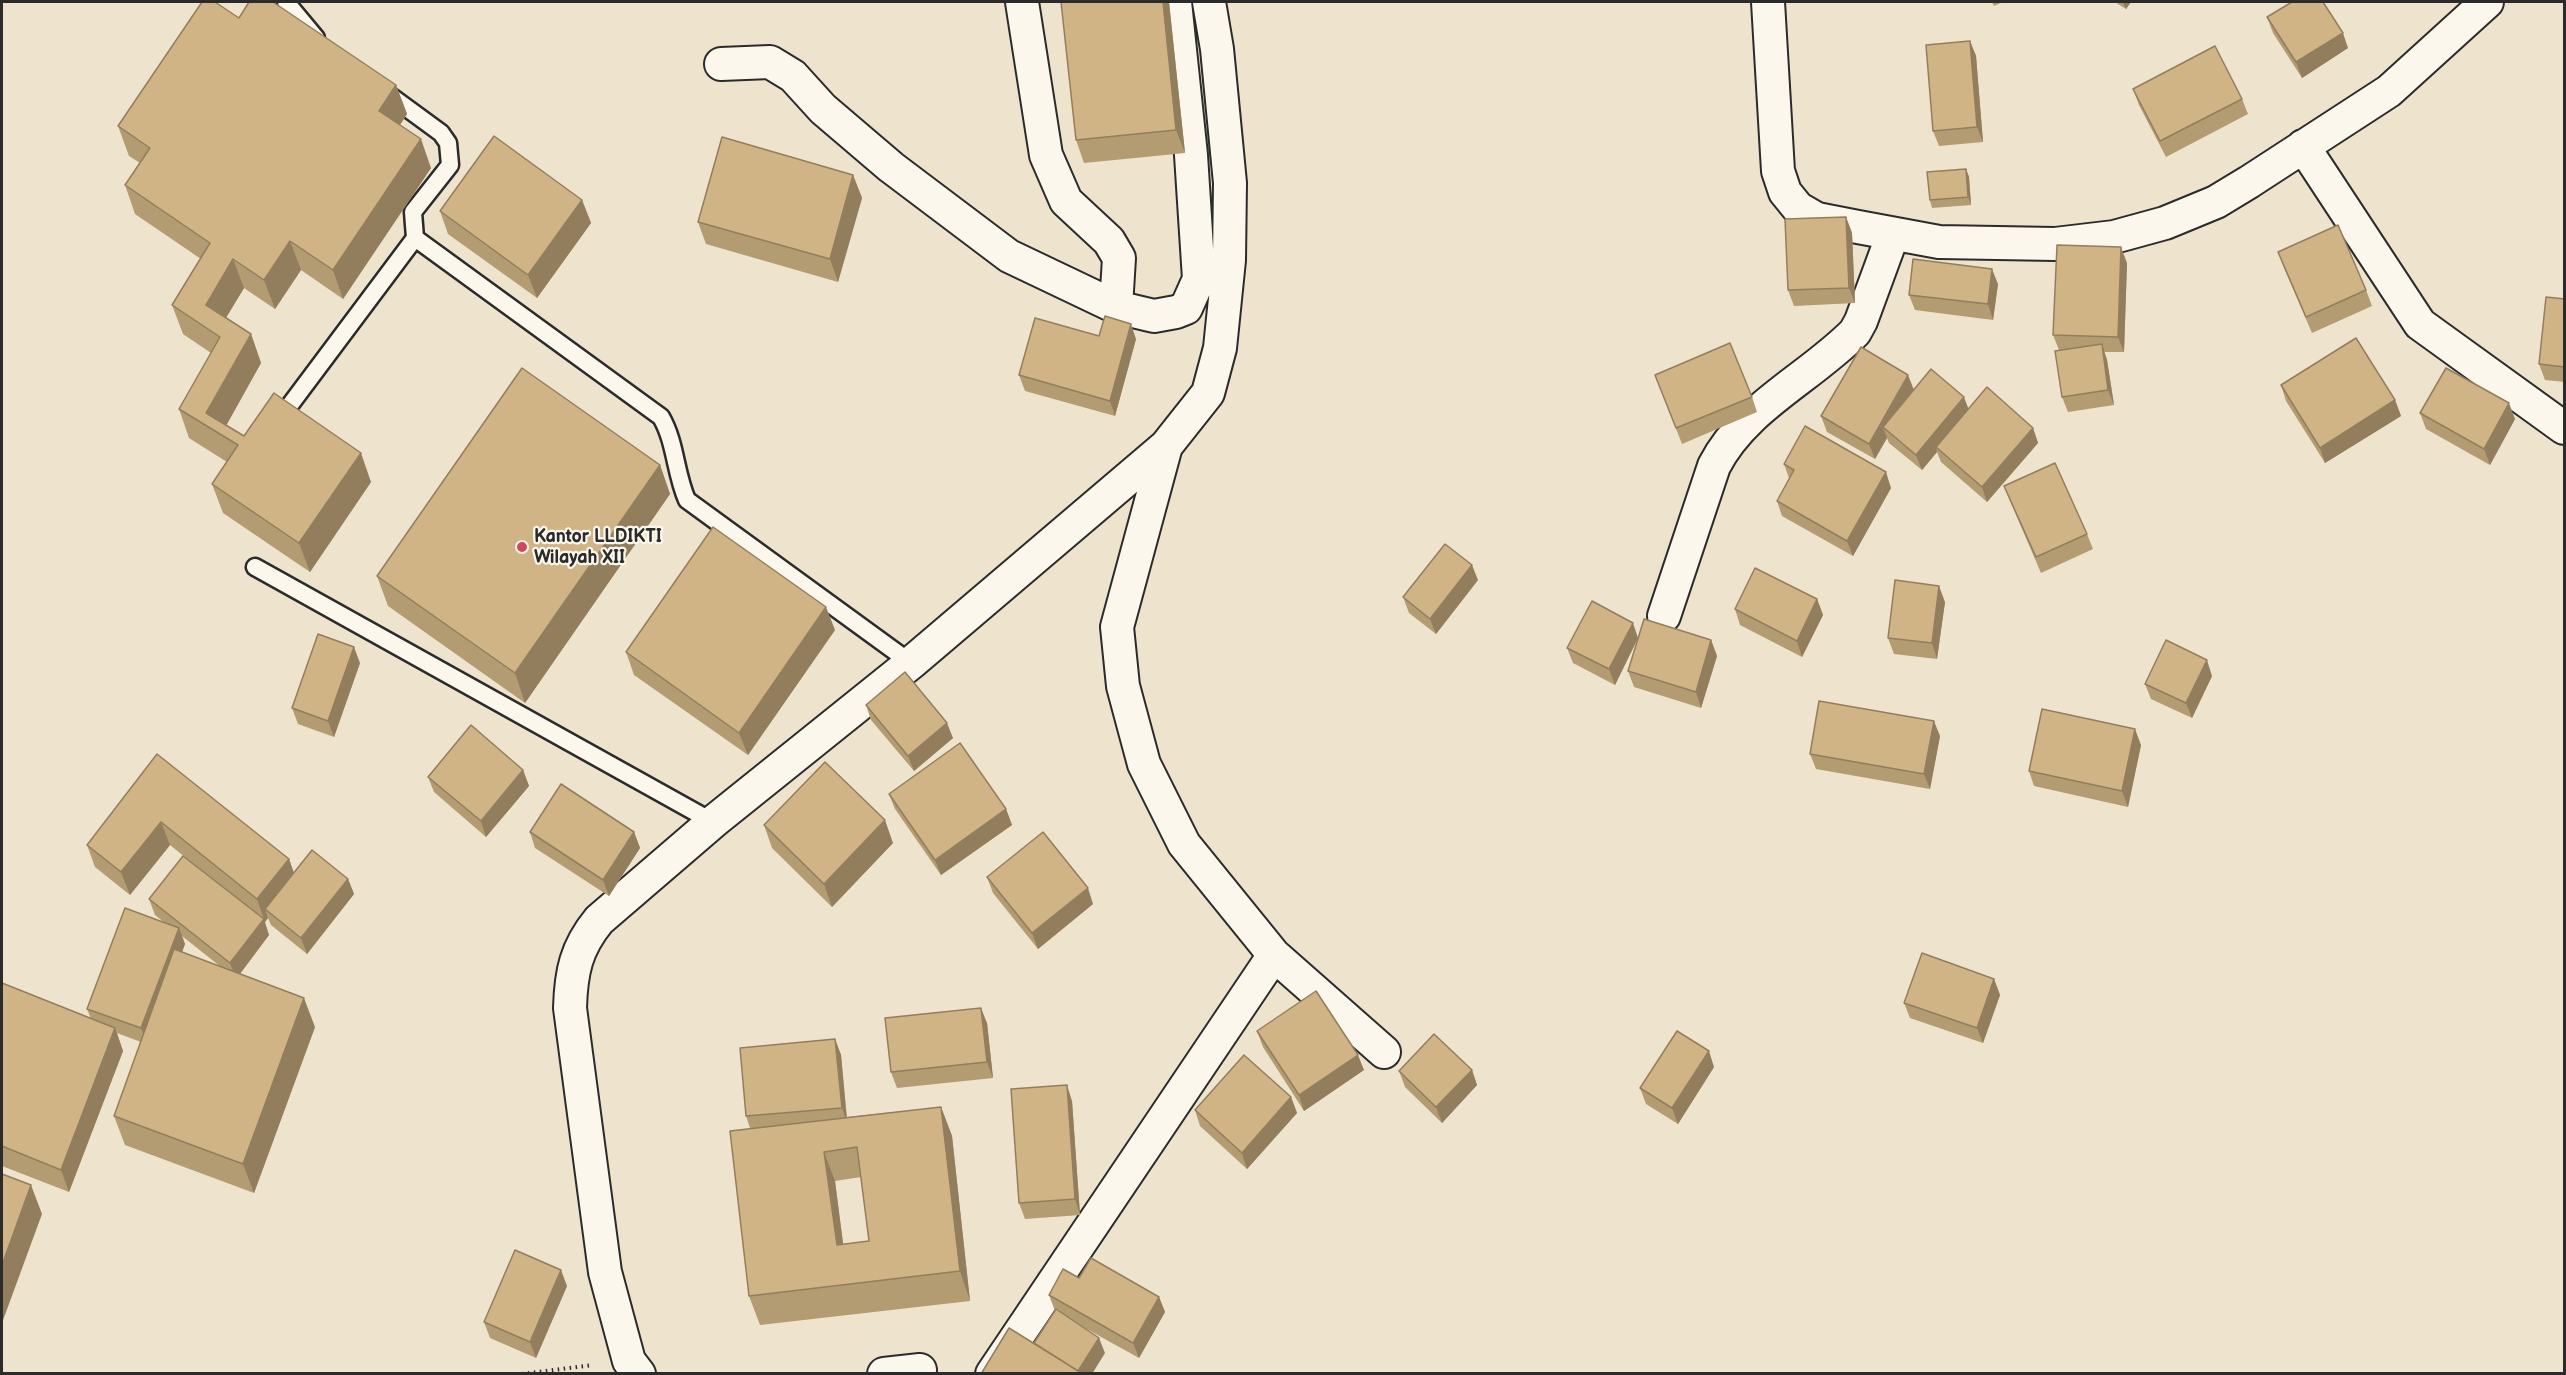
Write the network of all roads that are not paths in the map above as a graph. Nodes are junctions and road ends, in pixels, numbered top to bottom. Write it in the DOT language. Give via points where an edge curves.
graph roads {
  1 [pos="286,2"];
  2 [pos="1022,2"];
  3 [pos="1175,2"];
  4 [pos="1209,2"];
  5 [pos="1768,2"];
  6 [pos="2487,2"];
  7 [pos="325,50"];
  8 [pos="721,64"];
  9 [pos="374,84"];
  10 [pos="2303,146"];
  11 [pos="1893,234"];
  12 [pos="415,238"];
  13 [pos="1116,308"];
  14 [pos="287,409"];
  15 [pos="2565,428"];
  16 [pos="1166,446"];
  17 [pos="255,567"];
  18 [pos="1664,616"];
  19 [pos="911,663"];
  20 [pos="713,822"];
  21 [pos="1274,955"];
  22 [pos="1384,1052"];
  23 [pos="634,1367"];
  24 [pos="920,1370"];
  25 [pos="884,1374"];
  26 [pos="992,1374"];
  1 -- 7 [label="lane"];
  2 -- 13 [label="street" via="1046,155 1066,201 1109,241 1119,258"];
  3 -- 13 [label="street" via="1191,155 1198,279 1185,308 1176,312 1154,315"];
  4 -- 16 [label="street" via="1230,183 1226,293 1220,348 1208,393"];
  5 -- 11 [label="street" via="1775,137 1785,192 1798,208 1817,219"];
  6 -- 10 [label="street" via="2389,91"];
  8 -- 13 [label="street" via="770,62 793,76 823,109 891,167 1009,256"];
  9 -- 12 [label="lane" via="448,143 450,165 413,212"];
  10 -- 11 [label="street" via="2216,202 2165,223 2114,237 2055,244 1939,242"];
  10 -- 15 [label="street" via="2420,324"];
  11 -- 18 [label="street" via="1855,332 1741,425 1724,445"];
  12 -- 14 [label="lane"];
  12 -- 19 [label="lane" via="661,417 669,431 687,500"];
  16 -- 19 [label="street"];
  16 -- 21 [label="street" via="1117,627 1123,686 1144,764 1184,844"];
  17 -- 20 [label="lane"];
  19 -- 20 [label="street"];
  20 -- 23 [label="street" via="599,920 584,938 570,986 605,1272"];
  21 -- 22 [label="street"];
  21 -- 26 [label="street"];
  24 -- 25 [label="street"];
}
